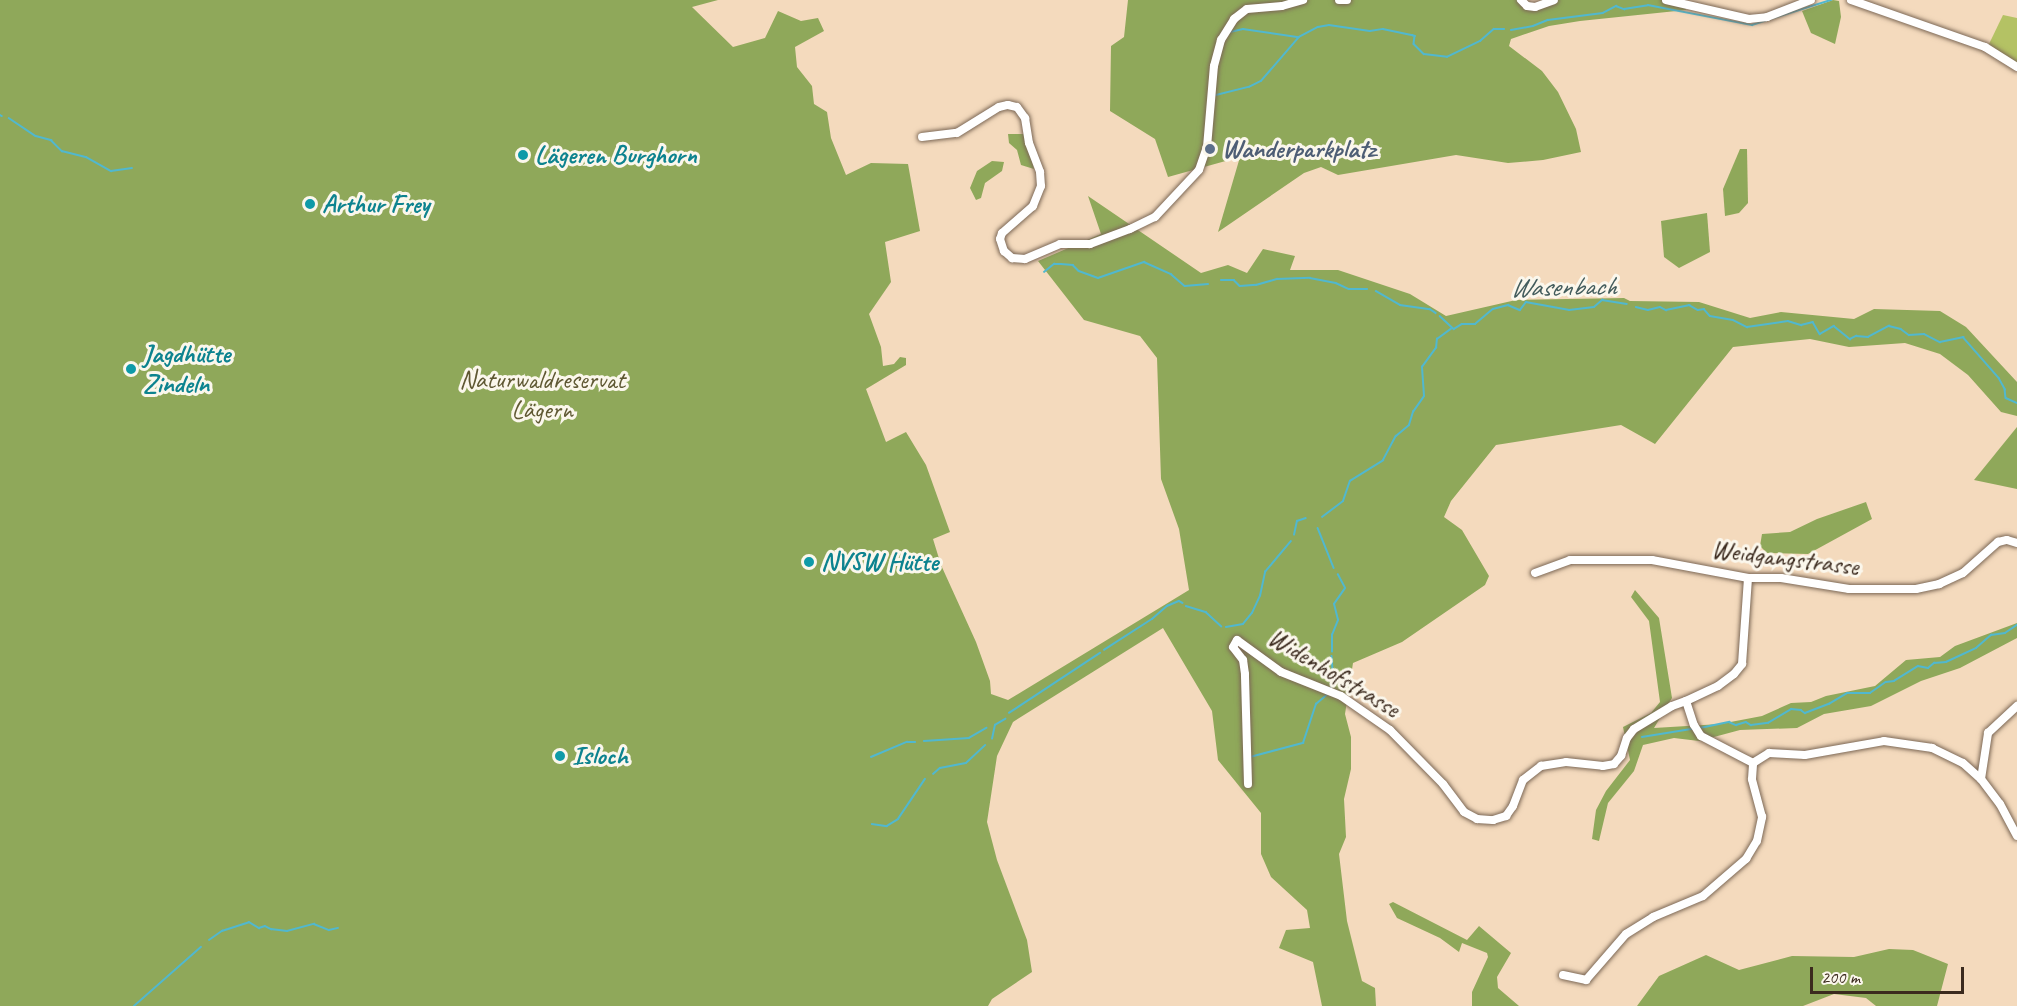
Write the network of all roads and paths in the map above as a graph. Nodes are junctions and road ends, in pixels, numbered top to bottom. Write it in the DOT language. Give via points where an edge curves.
graph roads {
  1 [pos="1303,0"];
  2 [pos="1339,0"];
  3 [pos="1347,0"];
  4 [pos="1521,0"];
  5 [pos="1554,0"];
  6 [pos="1666,0"];
  7 [pos="1811,0"];
  8 [pos="1851,0"];
  9 [pos="2017,67"];
  10 [pos="922,137"];
  11 [pos="2017,543"];
  12 [pos="1535,573"];
  13 [pos="1748,578"];
  14 [pos="1686,701"];
  15 [pos="2017,706"];
  16 [pos="1753,763"];
  17 [pos="1981,779"];
  18 [pos="1248,784"];
  19 [pos="2017,836"];
  20 [pos="1563,975"];
  1 -- 10 [label="street" via="1246,9 1225,30 1214,66 1205,155 1197,173 1186,180 1155,217 1090,244 1060,244 1017,259 1004,251 1002,233 1034,206 1042,182 1021,111 1015,106 1004,105 961,132"];
  2 -- 3 [label="street"];
  4 -- 5 [label="street" via="1535,7"];
  6 -- 7 [label="street" via="1749,20"];
  8 -- 9 [label="street" via="1985,47"];
  11 -- 13 [label="street, Weidgangstrasse" via="1998,542 1968,570 1921,588 1849,590"];
  12 -- 13 [label="street, Weidgangstrasse" via="1570,560 1652,560"];
  13 -- 14 [label="street" via="1742,664 1718,686"];
  14 -- 16 [label="street" via="1701,736"];
  14 -- 18 [label="street, Widenhofstrasse" via="1634,729 1614,764 1566,762 1534,770 1523,780 1508,813 1484,820 1464,812 1443,784 1390,730 1341,696 1281,672 1236,640 1233,647 1243,660 1245,674"];
  15 -- 17 [label="street" via="1988,733"];
  16 -- 17 [label="street" via="1773,753 1805,754 1884,741 1904,742 1945,753"];
  16 -- 20 [label="street" via="1752,779 1762,817 1757,840 1746,859 1703,896 1626,934 1586,980"];
  17 -- 19 [label="street"];
}
